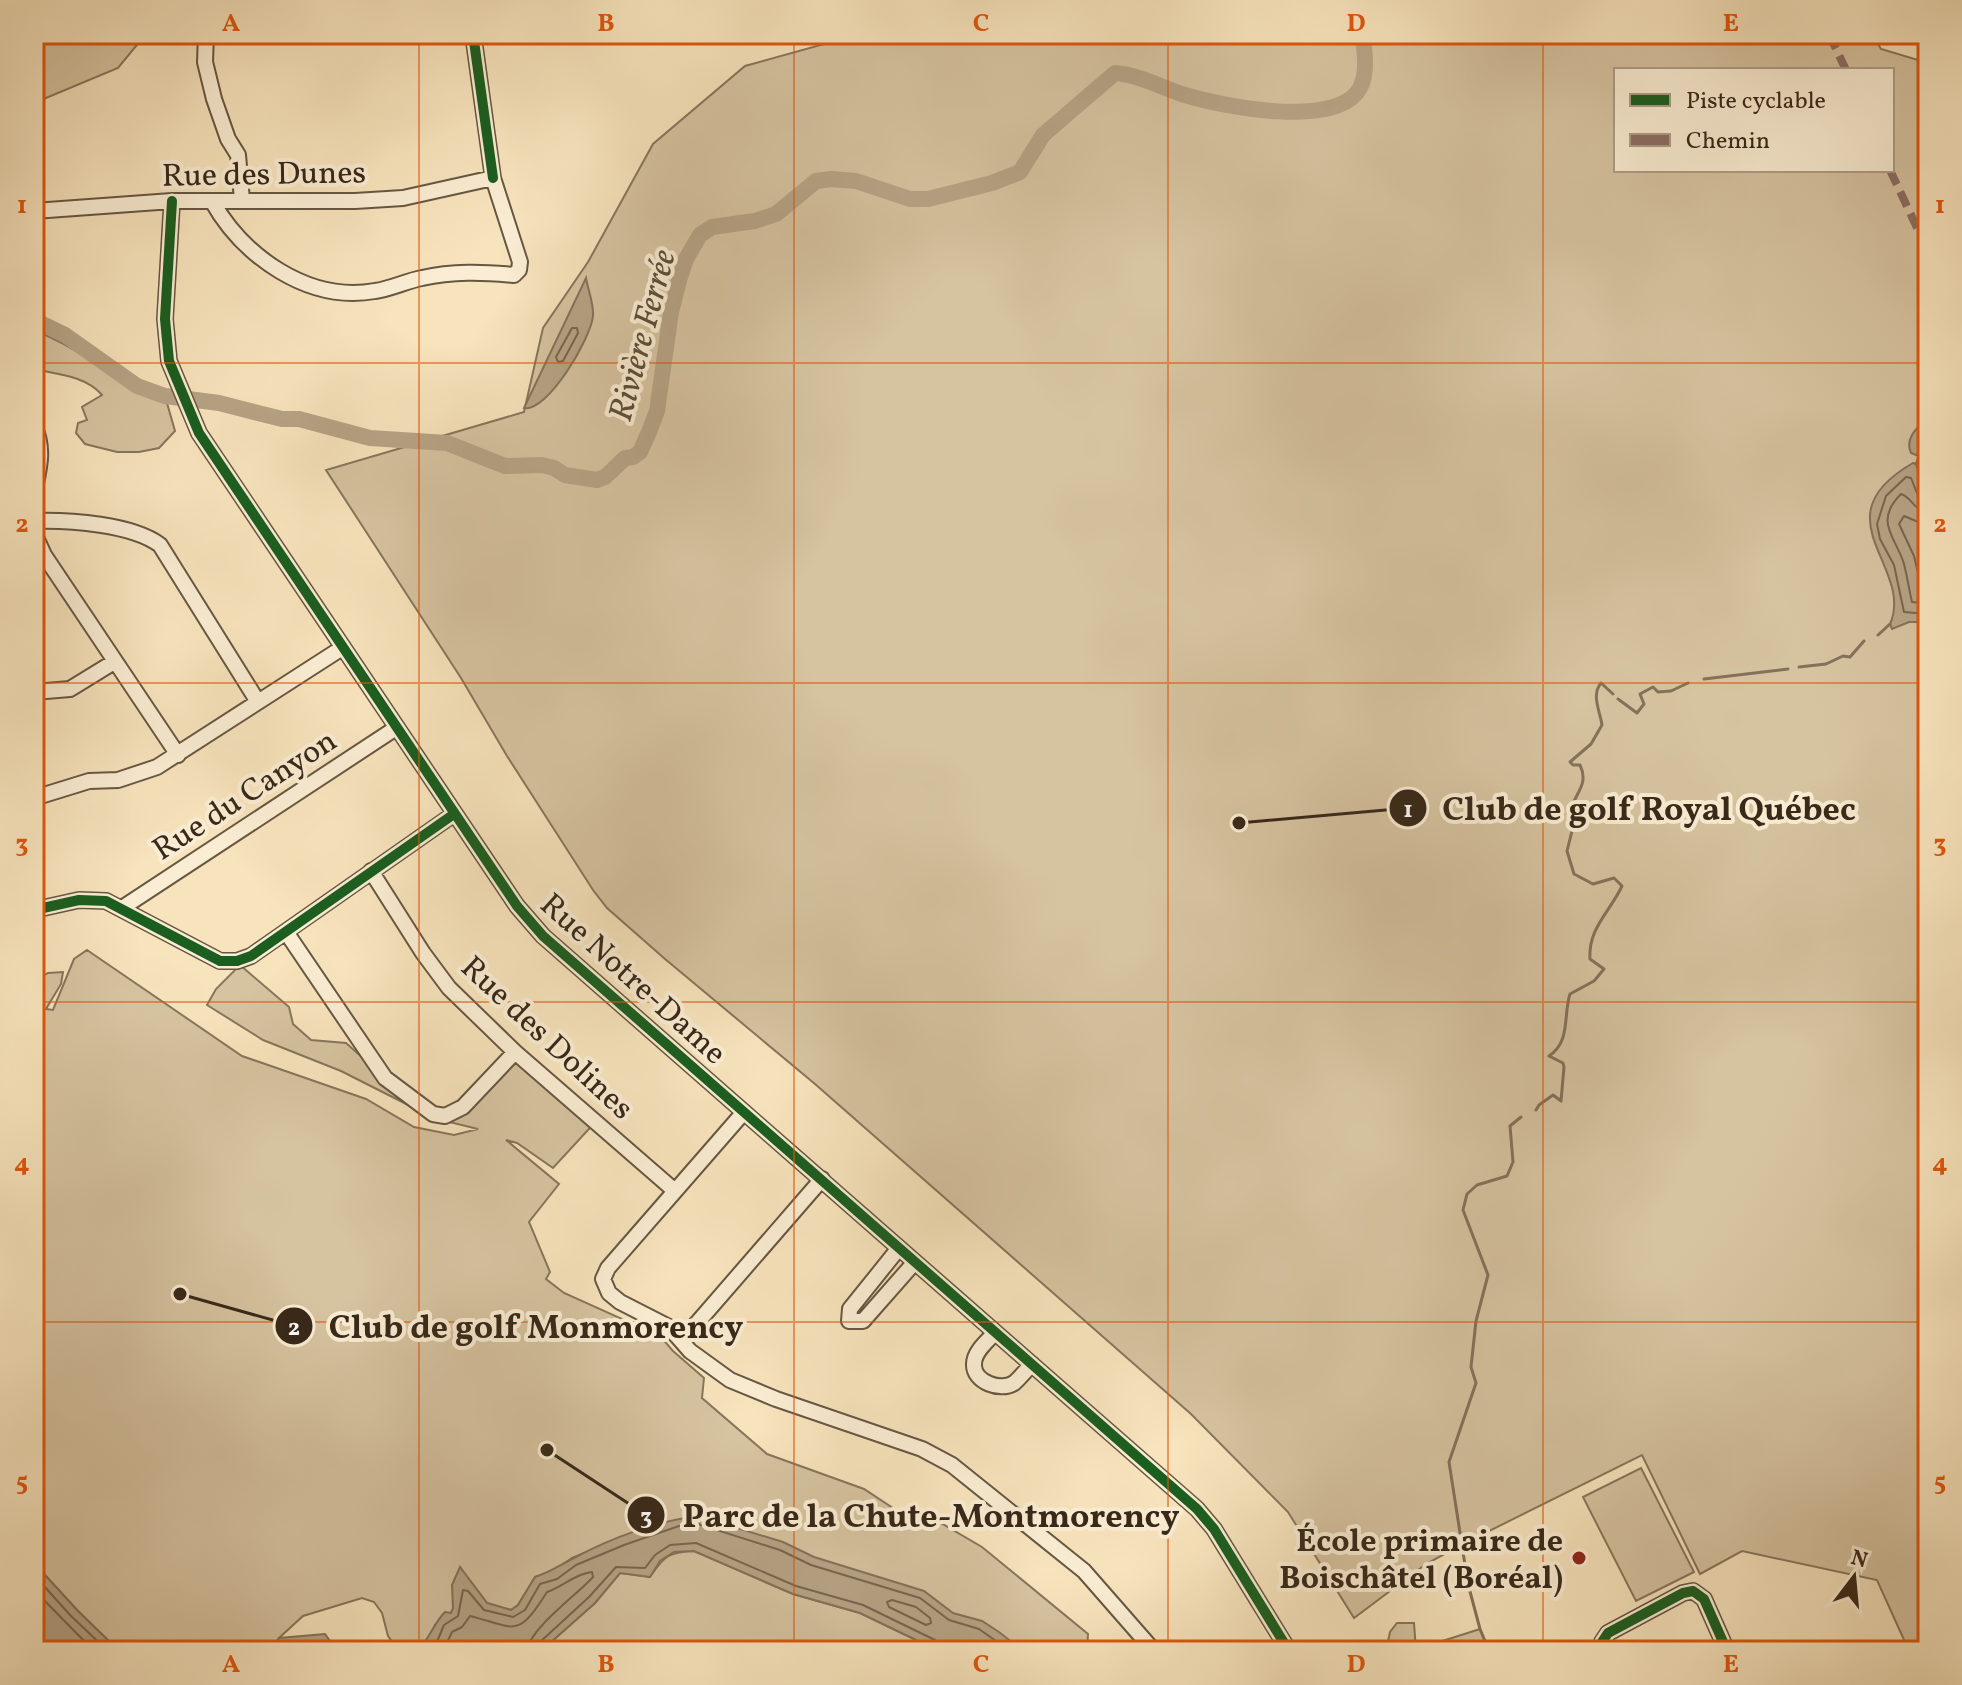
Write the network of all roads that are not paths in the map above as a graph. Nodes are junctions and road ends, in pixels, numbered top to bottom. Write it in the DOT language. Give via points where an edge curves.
graph roads {
  1 [pos="206,34"];
  2 [pos="473,34"];
  3 [pos="493,178"];
  4 [pos="242,200"];
  5 [pos="172,201"];
  6 [pos="212,201"];
  7 [pos="34,211"];
  8 [pos="34,426"];
  9 [pos="34,493"];
  10 [pos="34,521"];
  11 [pos="34,533"];
  12 [pos="342,648"];
  13 [pos="114,662"];
  14 [pos="34,692"];
  15 [pos="258,702"];
  16 [pos="396,728"];
  17 [pos="178,755"];
  18 [pos="34,798"];
  19 [pos="454,814"];
  20 [pos="371,871"];
  21 [pos="122,908"];
  22 [pos="34,910"];
  23 [pos="286,932"];
  24 [pos="515,1052"];
  25 [pos="744,1112"];
  26 [pos="822,1179"];
  27 [pos="675,1191"];
  28 [pos="899,1248"];
  29 [pos="914,1263"];
  30 [pos="995,1333"];
  31 [pos="678,1336"];
  32 [pos="1032,1364"];
  33 [pos="1154,1651"];
  34 [pos="1289,1651"];
  35 [pos="1604,1651"];
  36 [pos="1727,1651"];
  1 -- 4 [label="street" via="205,62 223,125 238,155"];
  2 -- 3 [label="street"];
  3 -- 4 [label="street, Rue des Dunes" via="403,198"];
  3 -- 6 [label="street" via="520,262 514,275 456,272 373,292 338,292 298,281 264,261 226,225"];
  4 -- 6 [label="street, Rue des Dunes"];
  5 -- 6 [label="street, Rue des Dunes"];
  5 -- 7 [label="street, Rue des Dunes"];
  5 -- 12 [label="street, Rue Notre-Dame" via="165,319 177,386 199,433"];
  8 -- 9 [label="street" via="41,452"];
  10 -- 15 [label="street" via="134,531 160,545"];
  11 -- 13 [label="street"];
  12 -- 15 [label="street"];
  12 -- 16 [label="street, Rue Notre-Dame"];
  13 -- 14 [label="street" via="70,689"];
  13 -- 17 [label="street"];
  15 -- 17 [label="street"];
  16 -- 19 [label="street, Rue Notre-Dame"];
  16 -- 21 [label="street, Rue du Canyon"];
  17 -- 18 [label="street" via="136,775 89,781"];
  19 -- 20 [label="street"];
  19 -- 25 [label="street, Rue Notre-Dame" via="543,936"];
  20 -- 23 [label="street"];
  20 -- 24 [label="street, Rue des Dolines" via="449,988"];
  21 -- 22 [label="street" via="93,899"];
  21 -- 23 [label="street" via="220,961 251,956"];
  23 -- 24 [label="street" via="385,1078 433,1114 445,1116 463,1107"];
  24 -- 27 [label="street, Rue des Dolines"];
  25 -- 26 [label="street, Rue Notre-Dame"];
  25 -- 27 [label="street"];
  26 -- 28 [label="street, Rue Notre-Dame"];
  26 -- 31 [label="street" via="691,1330"];
  27 -- 31 [label="street" via="603,1279 620,1302"];
  28 -- 29 [label="street, Rue Notre-Dame"];
  28 -- 29 [label="street" via="850,1309 849,1321 863,1321"];
  29 -- 30 [label="street, Rue Notre-Dame"];
  30 -- 32 [label="street, Rue Notre-Dame"];
  30 -- 32 [label="street" via="973,1363 982,1380 1005,1387"];
  31 -- 33 [label="street" via="730,1380 922,1449 952,1465 1084,1571"];
  32 -- 34 [label="street, Rue Notre-Dame" via="1197,1509"];
  35 -- 36 [label="street" via="1608,1633 1693,1591 1704,1599"];
}
